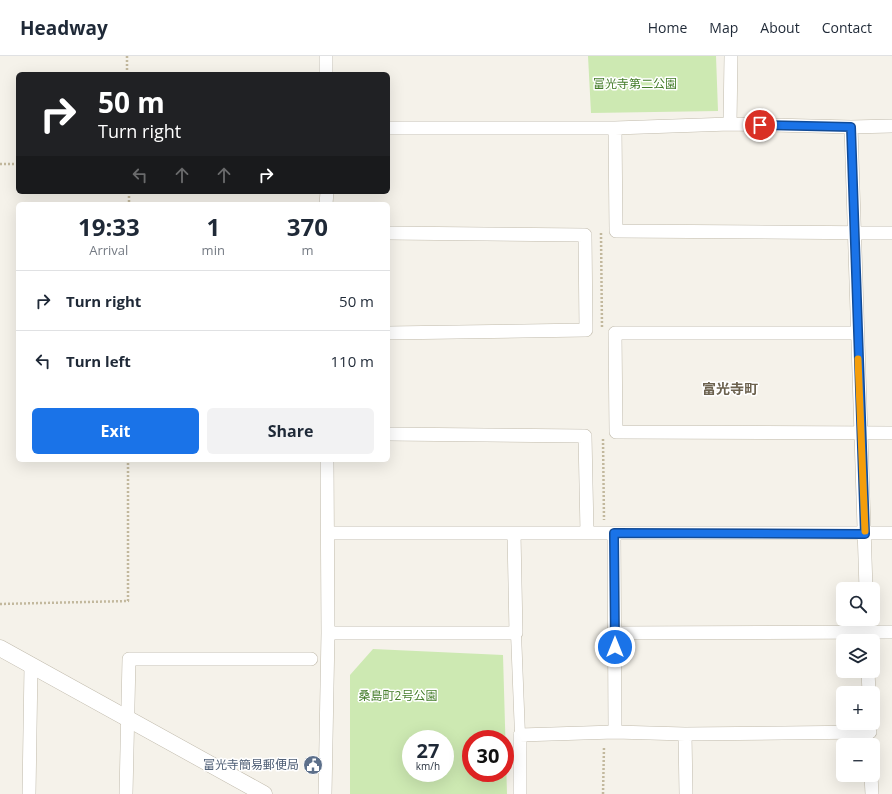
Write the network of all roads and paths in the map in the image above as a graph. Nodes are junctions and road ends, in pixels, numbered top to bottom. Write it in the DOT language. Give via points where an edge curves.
graph roads {
  1 [pos="127,56"];
  2 [pos="326,56"];
  3 [pos="731,56"];
  4 [pos="127,72"];
  5 [pos="326,72"];
  6 [pos="730,124"];
  7 [pos="892,126"];
  8 [pos="851,127"];
  9 [pos="390,128"];
  10 [pos="615,128"];
  11 [pos="0,164"];
  12 [pos="16,164"];
  13 [pos="854,232"];
  14 [pos="390,233"];
  15 [pos="892,233"];
  16 [pos="390,332"];
  17 [pos="857,332"];
  18 [pos="860,433"];
  19 [pos="892,433"];
  20 [pos="390,434"];
  21 [pos="128,462"];
  22 [pos="327,462"];
  23 [pos="587,532"];
  24 [pos="328,533"];
  25 [pos="614,533"];
  26 [pos="892,533"];
  27 [pos="514,534"];
  28 [pos="865,534"];
  29 [pos="866,582"];
  30 [pos="0,604"];
  31 [pos="867,630"];
  32 [pos="892,632"];
  33 [pos="328,633"];
  34 [pos="516,633"];
  35 [pos="615,633"];
  36 [pos="0,648"];
  37 [pos="311,659"];
  38 [pos="31,666"];
  39 [pos="128,719"];
  40 [pos="610,732"];
  41 [pos="870,733"];
  42 [pos="520,734"];
  43 [pos="685,734"];
  44 [pos="871,782"];
  45 [pos="29,794"];
  46 [pos="126,794"];
  47 [pos="264,794"];
  48 [pos="325,794"];
  49 [pos="520,794"];
  50 [pos="603,794"];
  51 [pos="686,794"];
  52 [pos="872,794"];
  1 -- 4 [label="path"];
  2 -- 5 [label="street"];
  3 -- 6 [label="street"];
  6 -- 8 [label="street"];
  6 -- 10 [label="street"];
  7 -- 8 [label="street"];
  8 -- 13 [label="street"];
  9 -- 10 [label="street"];
  10 -- 13 [label="street" via="616,231"];
  11 -- 12 [label="path"];
  13 -- 15 [label="street"];
  13 -- 17 [label="street"];
  14 -- 16 [label="street" via="585,235 586,330"];
  17 -- 18 [label="street"];
  17 -- 18 [label="street" via="615,333 616,432"];
  18 -- 19 [label="street"];
  18 -- 28 [label="street"];
  20 -- 23 [label="street" via="585,436"];
  21 -- 30 [label="path" via="128,601"];
  22 -- 24 [label="street"];
  23 -- 25 [label="street"];
  23 -- 27 [label="street"];
  24 -- 27 [label="street"];
  24 -- 33 [label="street"];
  25 -- 28 [label="street"];
  25 -- 35 [label="street"];
  26 -- 28 [label="street"];
  27 -- 34 [label="street"];
  28 -- 29 [label="street"];
  31 -- 32 [label="street"];
  31 -- 35 [label="street"];
  33 -- 34 [label="street"];
  33 -- 48 [label="street"];
  34 -- 42 [label="street"];
  35 -- 40 [label="street"];
  36 -- 38 [label="street"];
  37 -- 39 [label="street" via="129,659"];
  38 -- 39 [label="street"];
  38 -- 45 [label="street"];
  39 -- 46 [label="street"];
  39 -- 47 [label="street"];
  40 -- 42 [label="street"];
  40 -- 43 [label="street"];
  40 -- 50 [label="path"];
  41 -- 43 [label="street"];
  42 -- 49 [label="street"];
  43 -- 51 [label="street"];
  44 -- 52 [label="street"];
}
